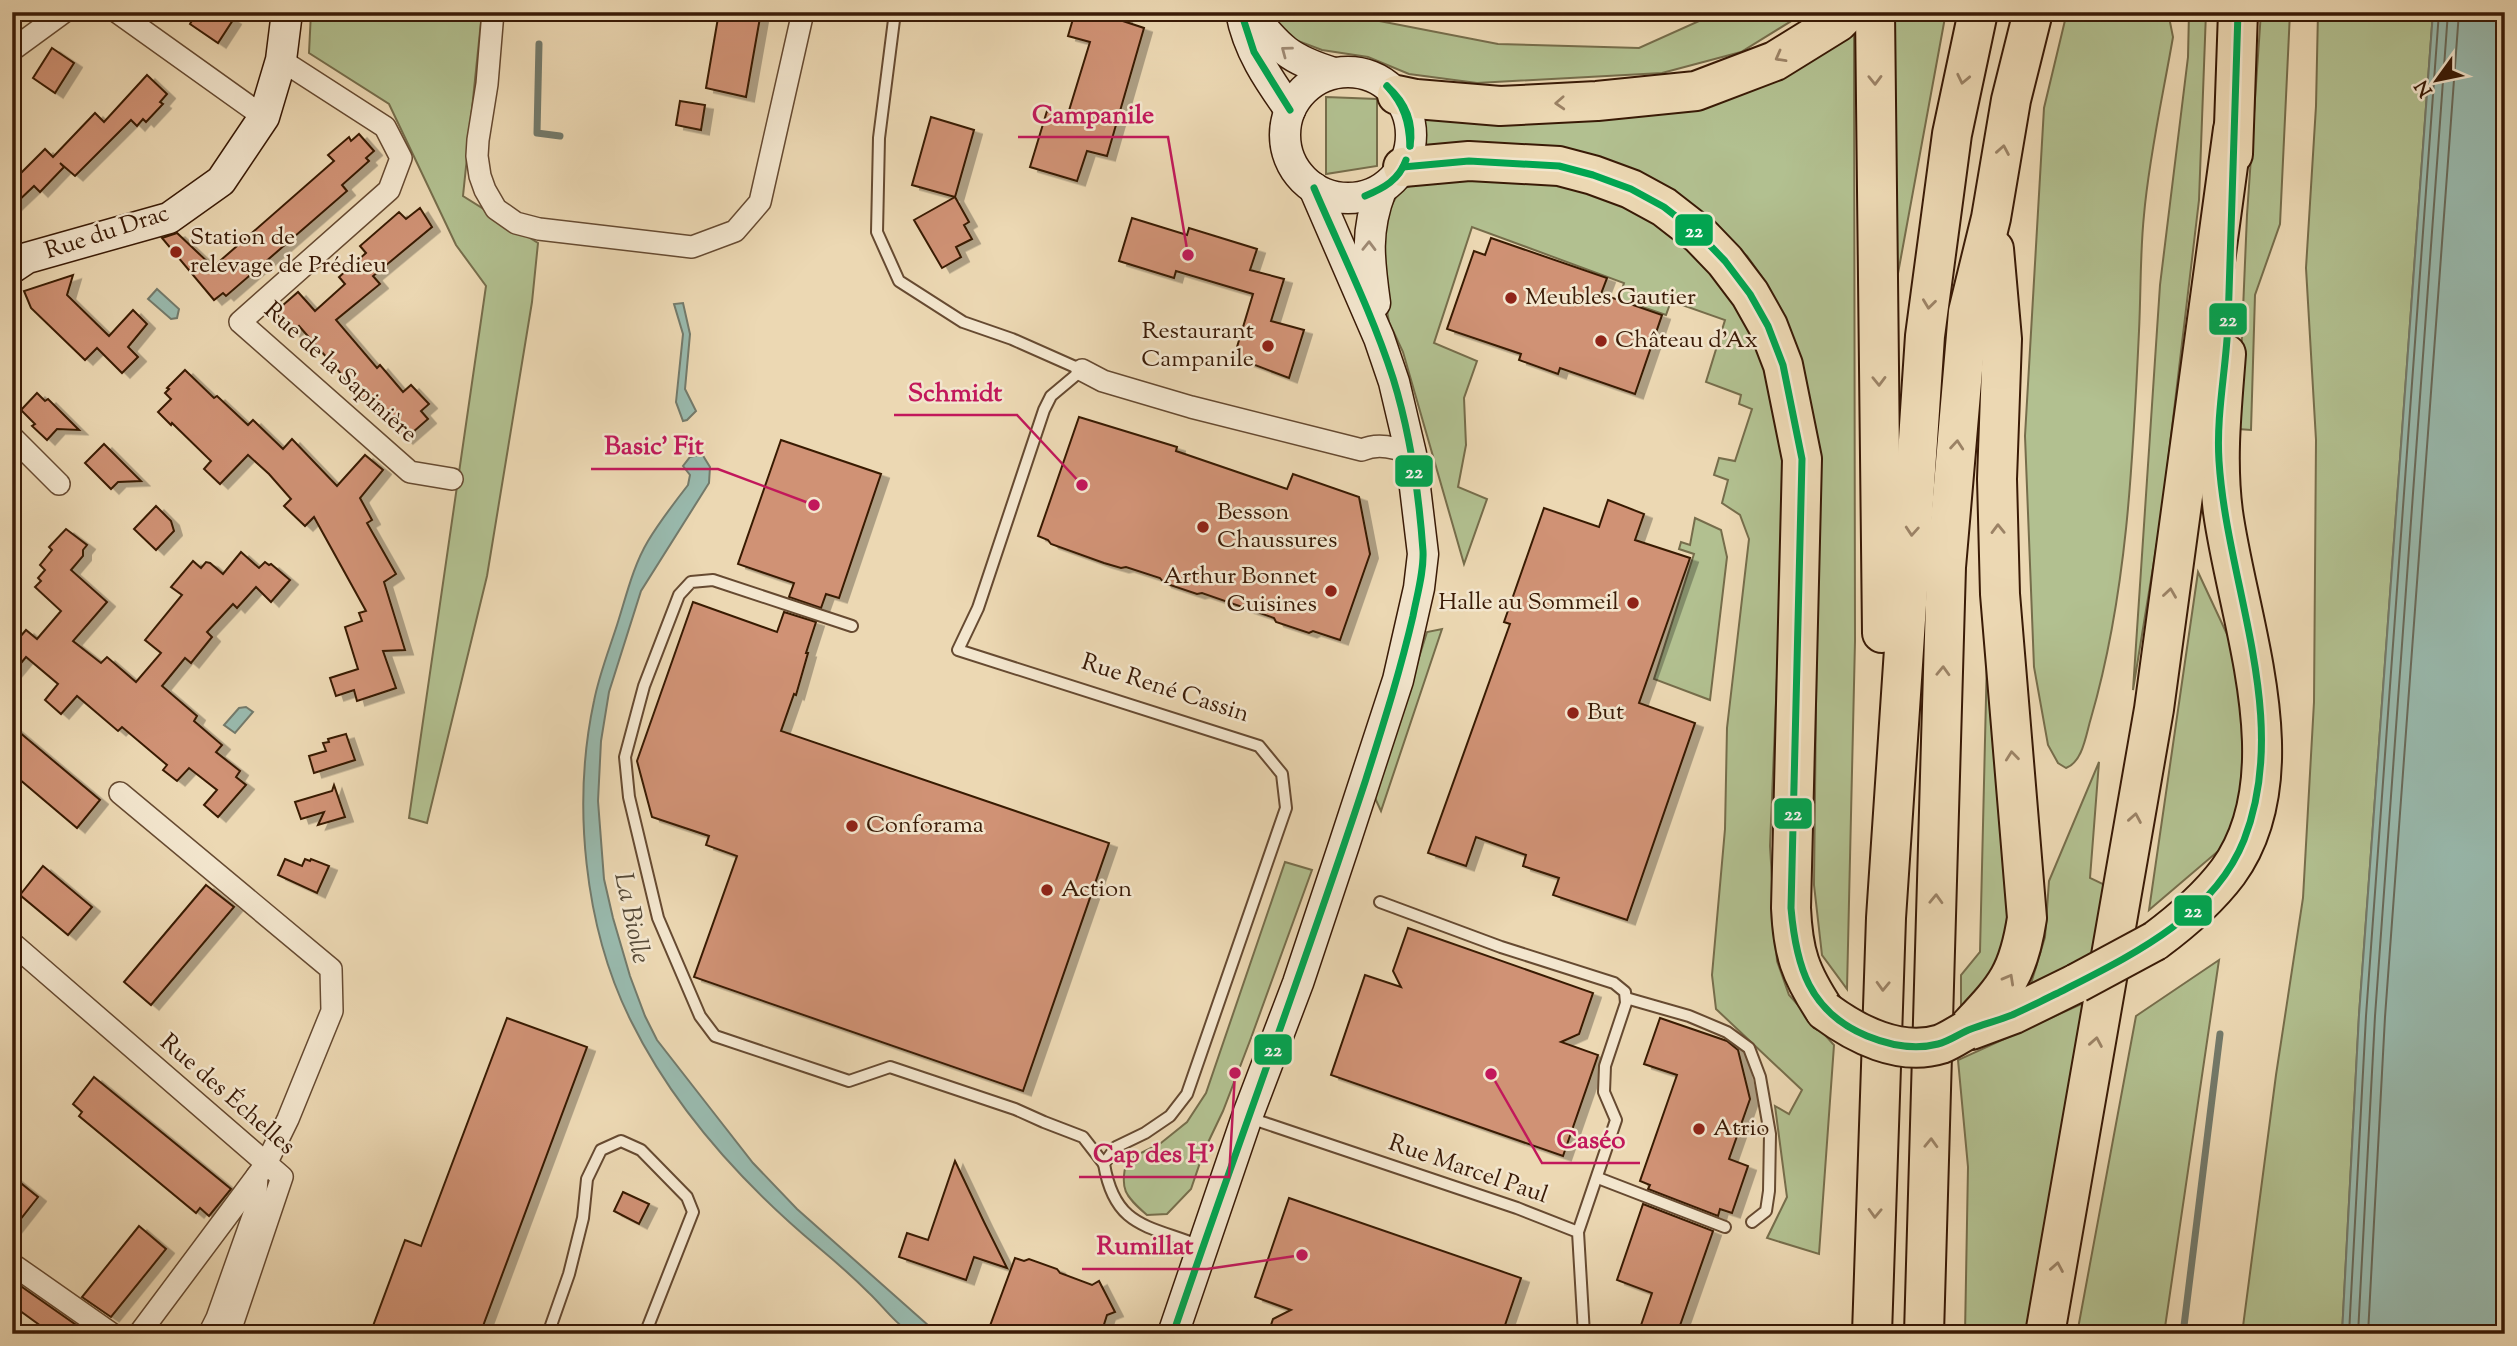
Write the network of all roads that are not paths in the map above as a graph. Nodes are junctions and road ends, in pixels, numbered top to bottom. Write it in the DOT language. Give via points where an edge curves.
graph roads {
  1 [pos="64,12"];
  2 [pos="117,12"];
  3 [pos="287,12"];
  4 [pos="494,12"];
  5 [pos="803,12"];
  6 [pos="895,12"];
  7 [pos="1241,12"];
  8 [pos="1250,12"];
  9 [pos="1875,12"];
  10 [pos="1978,12"];
  11 [pos="2032,12"];
  12 [pos="2238,12"];
  13 [pos="1843,17"];
  14 [pos="12,50"];
  15 [pos="281,60"];
  16 [pos="1334,73"];
  17 [pos="1397,95"];
  18 [pos="1290,110"];
  19 [pos="264,117"];
  20 [pos="2233,129"];
  21 [pos="1392,178"];
  22 [pos="1314,188"];
  23 [pos="1991,218"];
  24 [pos="12,268"];
  25 [pos="1379,338"];
  26 [pos="1082,370"];
  27 [pos="12,437"];
  28 [pos="1411,454"];
  29 [pos="452,479"];
  30 [pos="59,484"];
  31 [pos="852,626"];
  32 [pos="120,793"];
  33 [pos="1380,902"];
  34 [pos="1886,918"];
  35 [pos="12,943"];
  36 [pos="1626,998"];
  37 [pos="1965,1031"];
  38 [pos="1247,1117"];
  39 [pos="1104,1164"];
  40 [pos="268,1172"];
  41 [pos="1598,1178"];
  42 [pos="1752,1222"];
  43 [pos="1726,1227"];
  44 [pos="1578,1231"];
  45 [pos="1203,1247"];
  46 [pos="12,1264"];
  47 [pos="112,1334"];
  48 [pos="139,1334"];
  49 [pos="209,1334"];
  50 [pos="229,1334"];
  51 [pos="548,1334"];
  52 [pos="645,1334"];
  53 [pos="1173,1334"];
  54 [pos="1584,1334"];
  55 [pos="1872,1334"];
  56 [pos="1924,1334"];
  57 [pos="2045,1334"];
  1 -- 14 [label="street"];
  2 -- 19 [label="street"];
  3 -- 15 [label="street, Rue du Drac"];
  4 -- 5 [label="street" via="477,156 485,190 496,209 516,223 539,229 692,247 735,231 760,202"];
  6 -- 26 [label="lane" via="879,138 877,232 899,281 963,322"];
  7 -- 18 [label="street" via="1259,65"];
  16 -- 8 [label="street, one-way" via="1303,64 1280,49"];
  9 -- 34 [label="highway, one-way"];
  10 -- 34 [label="highway, one-way" via="1952,134 1925,336"];
  23 -- 11 [label="highway, one-way"];
  12 -- 20 [label="highway"];
  13 -- 17 [label="highway, one-way" via="1775,61 1696,91 1500,106"];
  15 -- 19 [label="street, Rue du Drac"];
  15 -- 29 [label="street, Rue de la Sapinière" via="385,127 401,158 389,190 240,322 410,472"];
  16 -- 17 [label="street" via="1368,75"];
  16 -- 18 [label="street" via="1301,93"];
  17 -- 21 [label="street" via="1412,130 1410,149"];
  18 -- 22 [label="street" via="1286,145 1291,162"];
  19 -- 24 [label="street, Rue du Drac" via="221,181 169,218 27,258"];
  20 -- 37 [label="highway, bridge" via="2228,328 2218,458 2263,739 2261,776 2247,837 2229,870 2192,913 2155,941 2014,1014"];
  57 -- 20 [label="highway, one-way" via="2154,709"];
  21 -- 22 [label="street" via="1365,197 1330,196"];
  25 -- 21 [label="street, one-way" via="1368,248 1372,211"];
  21 -- 37 [label="highway, bridge" via="1469,161 1559,166 1593,175 1664,207 1700,235 1750,294 1783,365 1802,459 1791,908 1797,960 1825,1011 1861,1035 1902,1046 1941,1044"];
  22 -- 25 [label="street"];
  37 -- 23 [label="highway, one-way" via="2004,988 2022,948 2027,918 2000,594 1997,479 2002,339"];
  56 -- 23 [label="highway, one-way" via="1946,568 1968,312"];
  25 -- 28 [label="street"];
  26 -- 28 [label="street" via="1103,381 1191,407 1362,450 1371,445"];
  26 -- 39 [label="lane, Rue René Cassin" via="1051,396 1044,410 978,608 958,650 1259,746 1282,774 1286,808 1187,1094 1170,1116 1116,1147"];
  27 -- 30 [label="street"];
  28 -- 38 [label="street" via="1423,554 1398,680 1298,983"];
  31 -- 39 [label="lane" via="713,580 691,582 679,595 644,686 625,757 629,797 658,918 700,1016 715,1036 849,1081 890,1067 1016,1109 1083,1137"];
  32 -- 40 [label="street" via="331,969 332,1011"];
  33 -- 36 [label="lane" via="1614,983"];
  34 -- 55 [label="highway, one-way"];
  35 -- 40 [label="street, Rue des Échelles"];
  36 -- 41 [label="lane" via="1605,1066 1604,1092 1616,1121"];
  36 -- 42 [label="lane" via="1689,1016 1727,1032 1749,1048 1760,1076 1770,1134 1766,1211"];
  38 -- 44 [label="lane, Rue Marcel Paul"];
  38 -- 45 [label="street"];
  39 -- 45 [label="lane" via="1115,1202 1136,1223"];
  40 -- 48 [label="street"];
  40 -- 49 [label="street"];
  40 -- 50 [label="street, Rue des Échelles"];
  41 -- 43 [label="lane"];
  41 -- 44 [label="lane"];
  44 -- 54 [label="lane"];
  45 -- 53 [label="street"];
  46 -- 47 [label="street"];
  51 -- 52 [label="lane" via="569,1274 587,1179 601,1150 621,1141 641,1150 687,1197 693,1212"];
}
